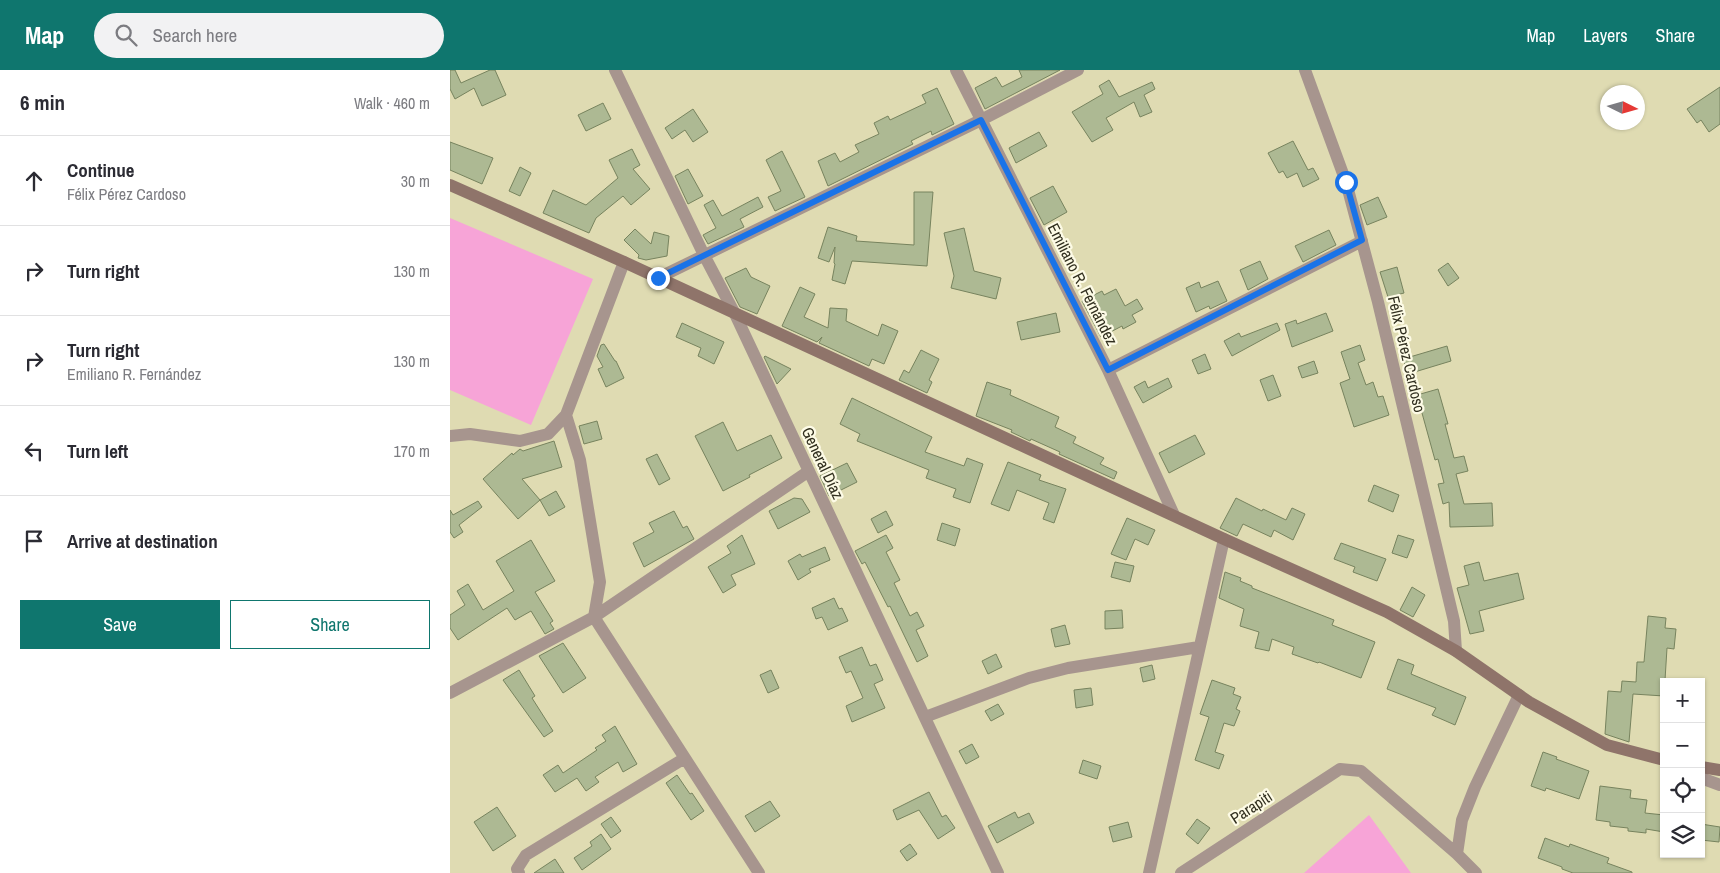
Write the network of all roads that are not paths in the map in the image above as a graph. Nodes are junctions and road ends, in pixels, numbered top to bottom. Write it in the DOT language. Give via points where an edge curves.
graph roads {
  1 [pos="614,70"];
  2 [pos="956,70"];
  3 [pos="1078,70"];
  4 [pos="1305,70"];
  5 [pos="981,120"];
  6 [pos="450,186"];
  7 [pos="1362,240"];
  8 [pos="704,255"];
  9 [pos="624,262"];
  10 [pos="658,278"];
  11 [pos="735,314"];
  12 [pos="1108,370"];
  13 [pos="566,415"];
  14 [pos="450,436"];
  15 [pos="809,471"];
  16 [pos="1174,515"];
  17 [pos="1224,538"];
  18 [pos="594,617"];
  19 [pos="1199,647"];
  20 [pos="1456,651"];
  21 [pos="450,694"];
  22 [pos="1519,695"];
  23 [pos="925,717"];
  24 [pos="685,758"];
  25 [pos="1660,760"];
  26 [pos="1705,768"];
  27 [pos="1720,770"];
  28 [pos="1705,780"];
  29 [pos="1720,786"];
  30 [pos="1458,854"];
  31 [pos="518,871"];
  32 [pos="759,873"];
  33 [pos="998,873"];
  34 [pos="1149,873"];
  35 [pos="1181,873"];
  36 [pos="1476,873"];
  1 -- 8 [label="street, General Díaz"];
  2 -- 5 [label="street, Emiliano R. Fernández"];
  3 -- 5 [label="street"];
  4 -- 7 [label="street, Félix Pérez Cardoso" via="1346,182"];
  5 -- 8 [label="street"];
  5 -- 12 [label="street, Emiliano R. Fernández"];
  6 -- 9 [label="street"];
  7 -- 12 [label="street"];
  7 -- 20 [label="street, Félix Pérez Cardoso" via="1454,621"];
  8 -- 10 [label="street"];
  8 -- 11 [label="street, General Díaz"];
  9 -- 10 [label="street"];
  9 -- 13 [label="street"];
  10 -- 11 [label="street"];
  11 -- 15 [label="street, General Díaz"];
  11 -- 16 [label="street"];
  12 -- 16 [label="street, Emiliano R. Fernández"];
  13 -- 14 [label="street" via="548,434 520,441 470,434"];
  13 -- 18 [label="street" via="580,460 600,582"];
  15 -- 18 [label="street"];
  15 -- 23 [label="street, General Díaz"];
  16 -- 17 [label="street"];
  17 -- 19 [label="street"];
  17 -- 20 [label="street" via="1387,612"];
  18 -- 21 [label="street"];
  18 -- 24 [label="street"];
  19 -- 23 [label="street" via="1068,668 1029,678"];
  19 -- 34 [label="street"];
  20 -- 22 [label="street"];
  22 -- 25 [label="street" via="1607,745"];
  22 -- 30 [label="street" via="1462,820"];
  23 -- 33 [label="street, General Díaz"];
  24 -- 31 [label="street" via="526,855"];
  24 -- 32 [label="street"];
  26 -- 27 [label="street"];
  28 -- 29 [label="street"];
  30 -- 35 [label="street, Parapiti" via="1361,771 1340,769"];
  30 -- 36 [label="street"];
}
